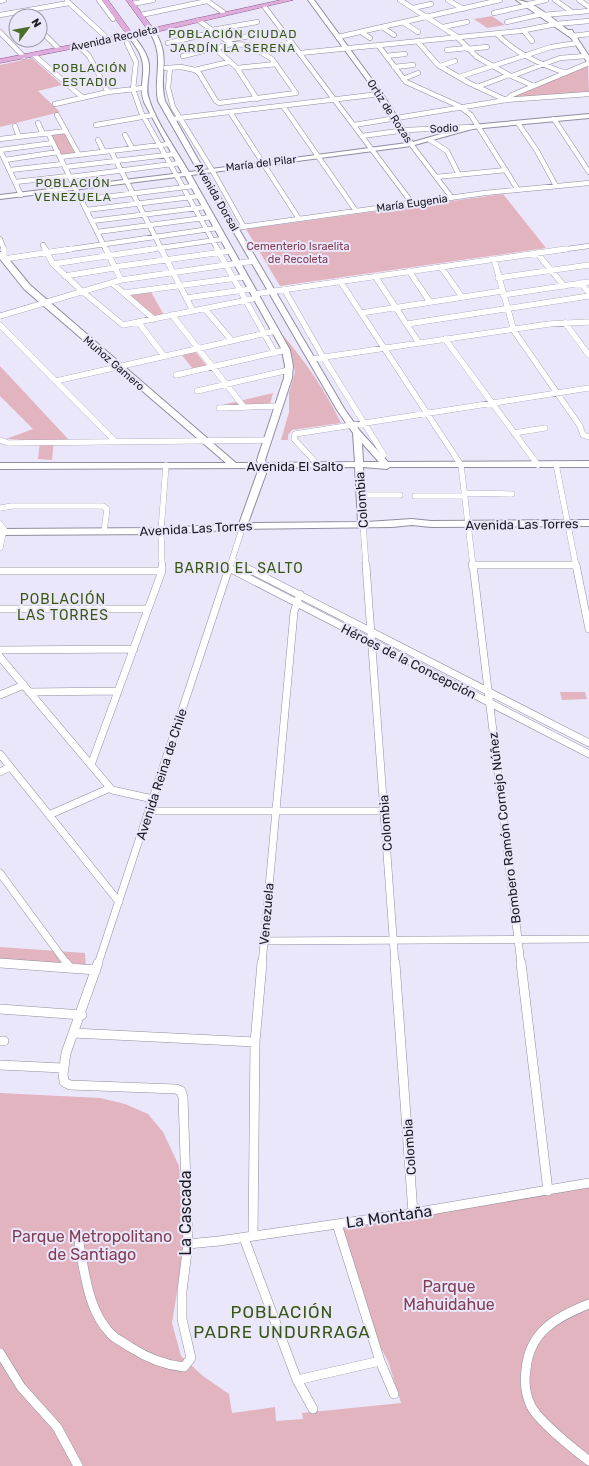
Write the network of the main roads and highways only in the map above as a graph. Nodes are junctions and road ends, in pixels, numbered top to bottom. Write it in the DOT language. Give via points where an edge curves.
graph roads {
  1 [pos="105,0"];
  2 [pos="278,0"];
  3 [pos="290,0"];
  4 [pos="311,0"];
  5 [pos="315,0"];
  6 [pos="519,0"];
  7 [pos="131,2"];
  8 [pos="528,3"];
  9 [pos="265,4"];
  10 [pos="549,19"];
  11 [pos="329,23"];
  12 [pos="547,26"];
  13 [pos="151,29"];
  14 [pos="129,34"];
  15 [pos="105,39"];
  16 [pos="57,50"];
  17 [pos="588,60"];
  18 [pos="0,62"];
  19 [pos="144,88"];
  20 [pos="155,88"];
  21 [pos="154,116"];
  22 [pos="589,116"];
  23 [pos="171,119"];
  24 [pos="411,144"];
  25 [pos="202,171"];
  26 [pos="187,174"];
  27 [pos="0,197"];
  28 [pos="2,257"];
  29 [pos="356,433"];
  30 [pos="589,464"];
  31 [pos="0,466"];
  32 [pos="234,466"];
  33 [pos="264,466"];
  34 [pos="359,466"];
  35 [pos="387,466"];
  36 [pos="589,523"];
  37 [pos="363,524"];
  38 [pos="243,526"];
  39 [pos="1,529"];
  1 -- 14 [label="main road, Avenida Dorsal"];
  2 -- 9 [label="main road, Avenida Recoleta"];
  3 -- 9 [label="main road, Avenida Recoleta"];
  4 -- 11 [label="main road, Ortiz de Rozas"];
  5 -- 11 [label="main road, Ortiz de Rozas"];
  6 -- 8 [label="main road"];
  7 -- 13 [label="main road, Avenida Dorsal"];
  8 -- 10 [label="main road"];
  9 -- 13 [label="main road, Avenida Recoleta"];
  9 -- 13 [label="main road, Avenida Recoleta"];
  10 -- 12 [label="main road" via="550,23"];
  10 -- 17 [label="main road" via="572,36"];
  11 -- 24 [label="main road, Ortiz de Rozas" via="380,94"];
  13 -- 14 [label="main road, Avenida Recoleta"];
  13 -- 20 [label="main road, Avenida Dorsal" via="160,47 161,69"];
  14 -- 15 [label="main road, Avenida Recoleta"];
  14 -- 19 [label="main road, Avenida Dorsal" via="142,52 145,62"];
  15 -- 16 [label="main road, Avenida Recoleta"];
  15 -- 16 [label="main road, Avenida Recoleta"];
  16 -- 18 [label="main road, Avenida Recoleta"];
  19 -- 20 [label="main road"];
  19 -- 21 [label="main road, Avenida Dorsal" via="146,101"];
  20 -- 23 [label="main road, Avenida Dorsal"];
  21 -- 23 [label="main road" via="163,120"];
  21 -- 26 [label="main road, Avenida Dorsal"];
  22 -- 24 [label="main road, María del Pilar" via="475,126"];
  23 -- 25 [label="main road, Avenida Dorsal"];
  24 -- 25 [label="main road, María del Pilar"];
  25 -- 26 [label="main road, María del Pilar"];
  25 -- 29 [label="main road, Avenida Dorsal"];
  26 -- 27 [label="main road, María del Pilar"];
  26 -- 33 [label="main road, Avenida Dorsal" via="286,350 289,370 287,384 262,460"];
  28 -- 32 [label="main road, Muñoz Gamero" via="20,280"];
  29 -- 34 [label="main road, Colombia"];
  29 -- 35 [label="main road, Avenida Dorsal"];
  30 -- 35 [label="main road, Avenida El Salto"];
  31 -- 32 [label="main road, Avenida El Salto"];
  32 -- 33 [label="main road, Avenida El Salto"];
  33 -- 34 [label="main road, Avenida El Salto"];
  33 -- 38 [label="main road, Avenida Reina de Chile"];
  34 -- 35 [label="main road, Avenida El Salto"];
  34 -- 37 [label="main road, Colombia"];
  36 -- 37 [label="main road, Avenida Las Torres" via="431,524 407,527"];
  37 -- 38 [label="main road, Avenida Las Torres"];
  38 -- 39 [label="main road, Avenida Las Torres" via="161,531"];
}
